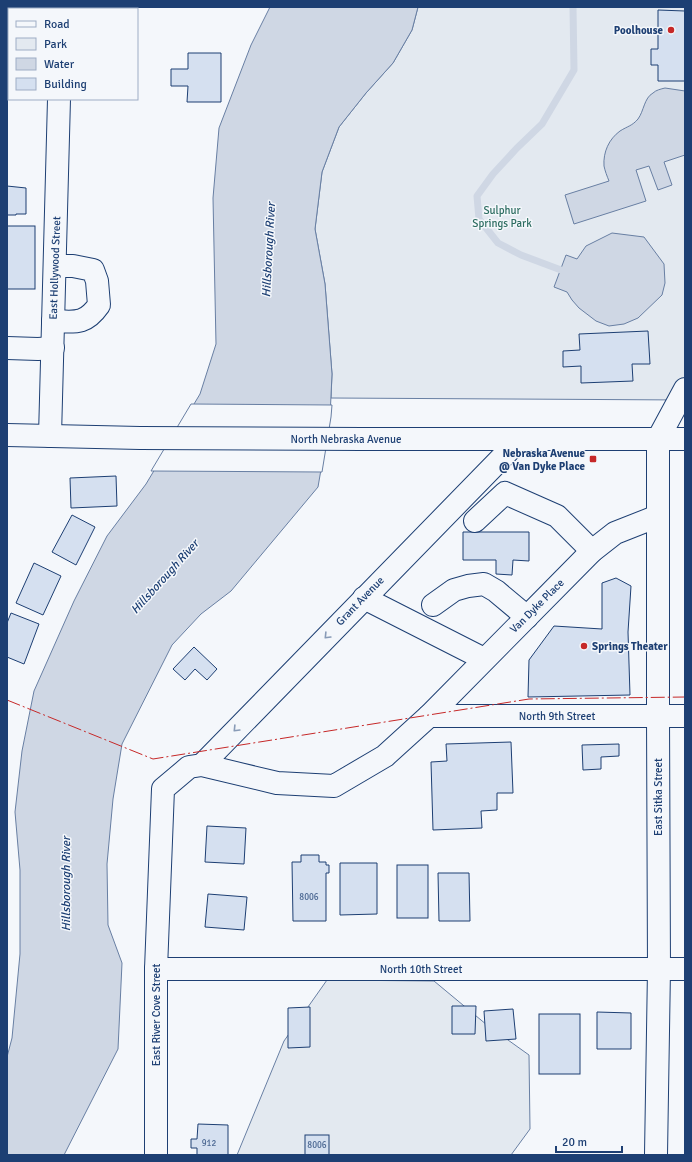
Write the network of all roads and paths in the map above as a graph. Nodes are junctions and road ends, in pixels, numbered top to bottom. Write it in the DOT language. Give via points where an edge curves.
graph roads {
  1 [pos="59,100"];
  2 [pos="55,266"];
  3 [pos="53,321"];
  4 [pos="7,348"];
  5 [pos="52,348"];
  6 [pos="685,388"];
  7 [pos="7,435"];
  8 [pos="50,436"];
  9 [pos="520,439"];
  10 [pos="658,439"];
  11 [pos="685,439"];
  12 [pos="484,474"];
  13 [pos="505,493"];
  14 [pos="658,516"];
  15 [pos="475,521"];
  16 [pos="592,551"];
  17 [pos="364,598"];
  18 [pos="433,605"];
  19 [pos="527,617"];
  20 [pos="484,659"];
  21 [pos="429,716"];
  22 [pos="658,716"];
  23 [pos="685,716"];
  24 [pos="202,765"];
  25 [pos="156,969"];
  26 [pos="659,969"];
  27 [pos="685,969"];
  28 [pos="156,1155"];
  29 [pos="656,1155"];
  1 -- 2 [label="street, East Hollywood Street"];
  2 -- 3 [label="street, East Hollywood Street"];
  2 -- 3 [label="street" via="93,270 97,281 99,305 93,314 83,320"];
  3 -- 5 [label="street, East Hollywood Street"];
  4 -- 5 [label="street"];
  5 -- 8 [label="street, East Hollywood Street"];
  6 -- 10 [label="street"];
  7 -- 8 [label="street, North Nebraska Avenue"];
  8 -- 9 [label="street, North Nebraska Avenue"];
  9 -- 10 [label="street, North Nebraska Avenue"];
  9 -- 12 [label="street, Grant Avenue"];
  10 -- 11 [label="street, North Nebraska Avenue"];
  10 -- 14 [label="street, East Sitka Street"];
  12 -- 13 [label="street"];
  12 -- 17 [label="street, Grant Avenue"];
  13 -- 15 [label="street"];
  13 -- 16 [label="street" via="557,516"];
  14 -- 16 [label="street, Van Dyke Place" via="615,533"];
  14 -- 22 [label="street, East Sitka Street"];
  16 -- 19 [label="street, Van Dyke Place"];
  17 -- 20 [label="street"];
  17 -- 24 [label="street, Grant Avenue, one-way"];
  18 -- 19 [label="street" via="454,590 484,584"];
  19 -- 20 [label="street, Van Dyke Place"];
  20 -- 21 [label="street, Van Dyke Place"];
  21 -- 22 [label="street, North 9th Street"];
  21 -- 24 [label="street, Van Dyke Place" via="385,756 334,786 277,783"];
  22 -- 23 [label="street, North 9th Street"];
  22 -- 26 [label="street, East Sitka Street"];
  24 -- 25 [label="street, East River Cove Street" via="189,767 163,789"];
  25 -- 26 [label="street, North 10th Street"];
  25 -- 28 [label="street, East River Cove Street"];
  26 -- 27 [label="street, North 10th Street"];
  26 -- 29 [label="street, East Sitka Street"];
}
